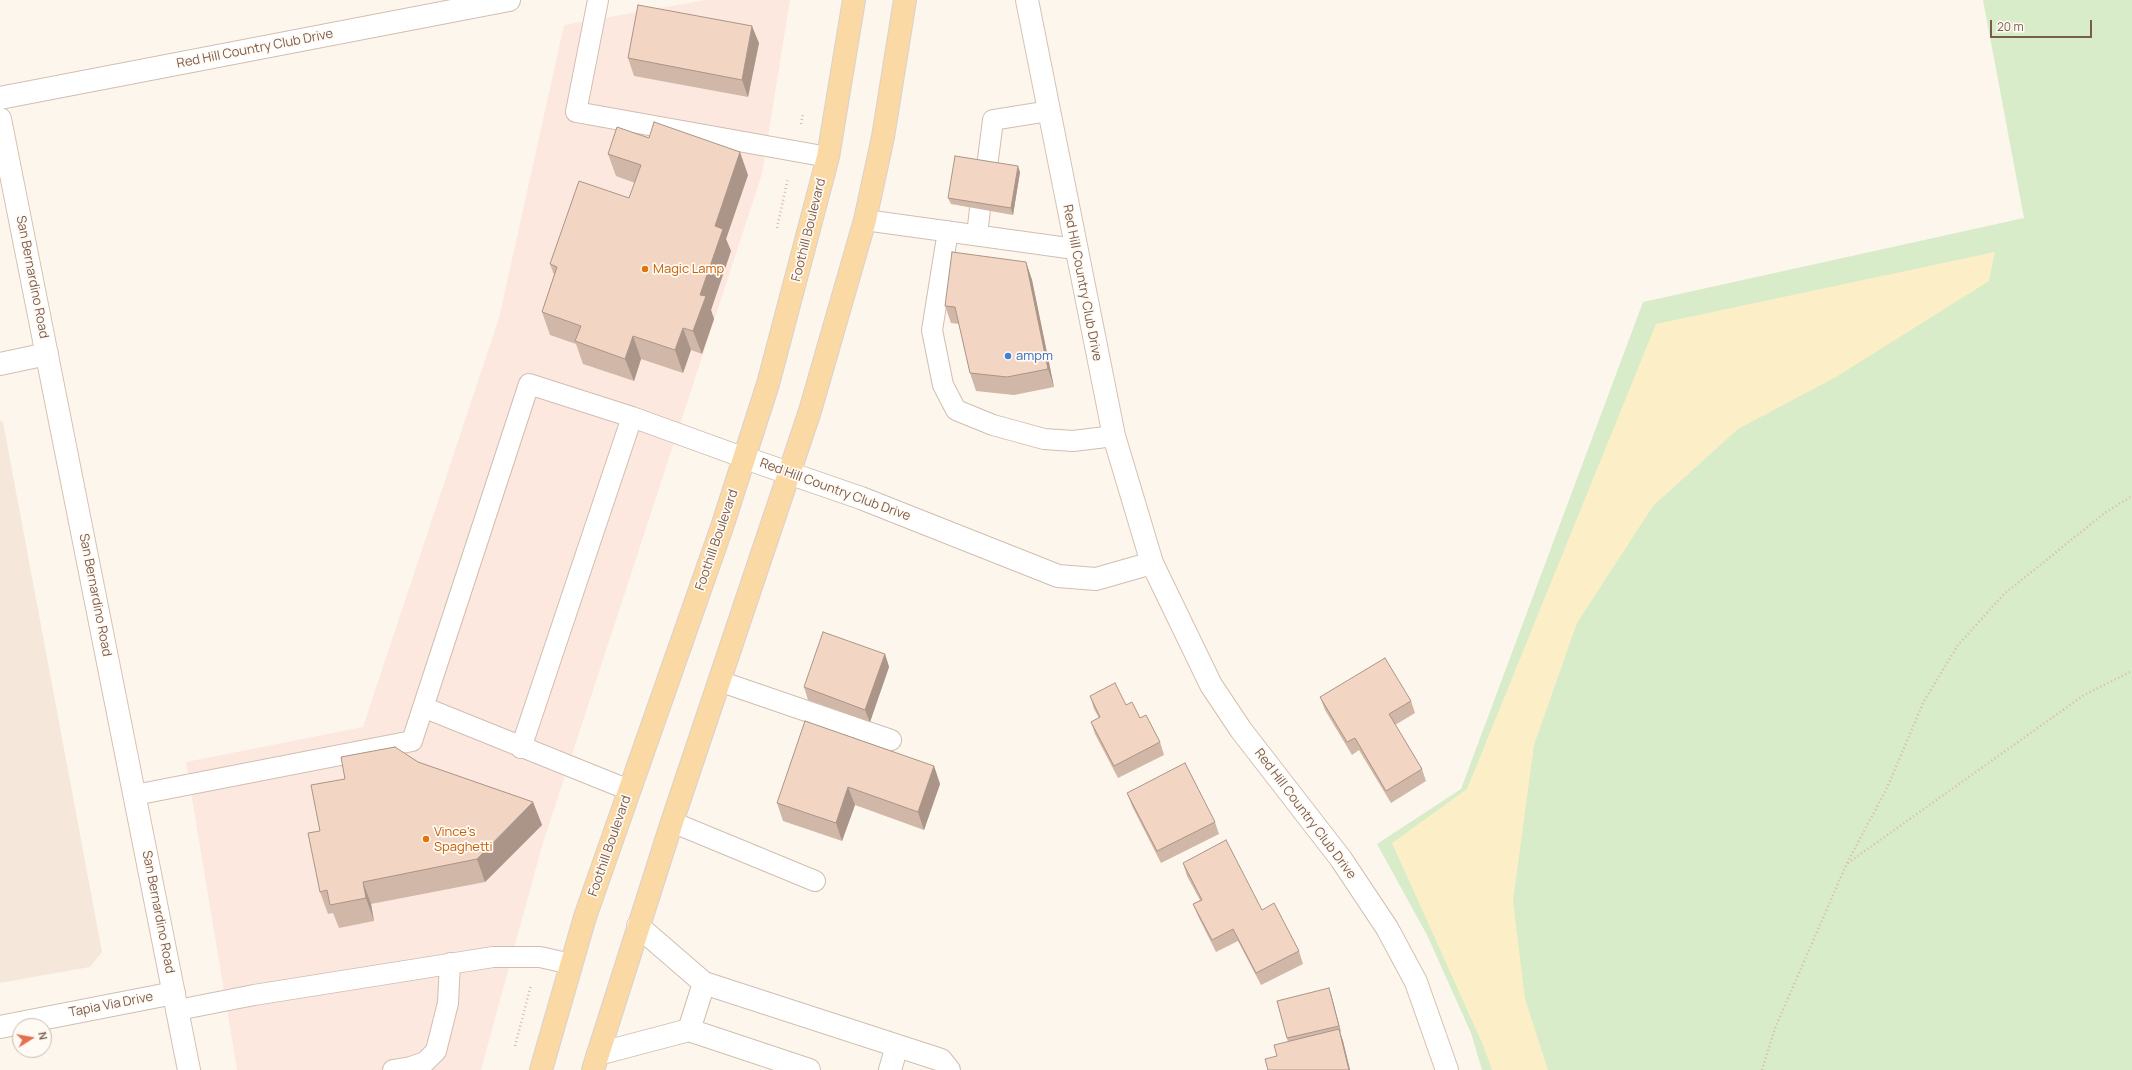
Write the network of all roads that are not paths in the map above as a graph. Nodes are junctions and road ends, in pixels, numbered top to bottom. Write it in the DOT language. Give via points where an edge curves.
graph roads {
  1 [pos="509,0"];
  2 [pos="598,0"];
  3 [pos="854,0"];
  4 [pos="905,0"];
  5 [pos="1027,0"];
  6 [pos="0,98"];
  7 [pos="1049,111"];
  8 [pos="1,132"];
  9 [pos="828,157"];
  10 [pos="987,167"];
  11 [pos="980,209"];
  12 [pos="864,220"];
  13 [pos="948,231"];
  14 [pos="977,235"];
  15 [pos="1075,249"];
  16 [pos="47,354"];
  17 [pos="0,364"];
  18 [pos="632,417"];
  19 [pos="1114,436"];
  20 [pos="745,458"];
  21 [pos="790,473"];
  22 [pos="1152,563"];
  23 [pos="719,681"];
  24 [pos="423,707"];
  25 [pos="891,740"];
  26 [pos="521,748"];
  27 [pos="629,790"];
  28 [pos="135,795"];
  29 [pos="672,822"];
  30 [pos="815,881"];
  31 [pos="638,926"];
  32 [pos="450,963"];
  33 [pos="571,964"];
  34 [pos="704,983"];
  35 [pos="176,1002"];
  36 [pos="0,1027"];
  37 [pos="688,1030"];
  38 [pos="897,1046"];
  39 [pos="595,1062"];
  40 [pos="189,1070"];
  41 [pos="393,1070"];
  42 [pos="541,1070"];
  43 [pos="809,1070"];
  44 [pos="890,1070"];
  45 [pos="949,1070"];
  46 [pos="1447,1070"];
  1 -- 6 [label="street, Red Hill Country Club Drive"];
  2 -- 9 [label="lane" via="576,112"];
  3 -- 9 [label="main road, Foothill Boulevard"];
  4 -- 12 [label="main road" via="883,137"];
  5 -- 7 [label="street, Red Hill Country Club Drive"];
  7 -- 10 [label="lane" via="993,120"];
  7 -- 15 [label="street, Red Hill Country Club Drive"];
  8 -- 16 [label="street, San Bernardino Road"];
  9 -- 20 [label="main road, Foothill Boulevard" via="768,384"];
  11 -- 14 [label="lane"];
  12 -- 13 [label="lane"];
  12 -- 21 [label="main road"];
  13 -- 14 [label="lane"];
  13 -- 19 [label="lane" via="932,330 943,384 956,410 994,425 1044,438 1073,441"];
  14 -- 15 [label="lane"];
  15 -- 19 [label="street, Red Hill Country Club Drive"];
  16 -- 17 [label="street"];
  16 -- 28 [label="street, San Bernardino Road"];
  18 -- 20 [label="lane"];
  18 -- 24 [label="lane" via="529,384"];
  18 -- 26 [label="lane"];
  19 -- 22 [label="street, Red Hill Country Club Drive"];
  20 -- 21 [label="street, Red Hill Country Club Drive"];
  20 -- 27 [label="main road, Foothill Boulevard"];
  21 -- 22 [label="street, Red Hill Country Club Drive" via="861,498 1058,576 1096,579"];
  21 -- 23 [label="main road"];
  22 -- 46 [label="street, Red Hill Country Club Drive" via="1210,685 1241,730 1341,859 1387,928 1416,982"];
  23 -- 25 [label="lane"];
  23 -- 29 [label="main road"];
  24 -- 26 [label="lane"];
  24 -- 28 [label="lane" via="412,741"];
  26 -- 27 [label="lane"];
  27 -- 33 [label="main road, Foothill Boulevard"];
  28 -- 35 [label="street, San Bernardino Road"];
  29 -- 30 [label="lane"];
  29 -- 31 [label="main road"];
  31 -- 34 [label="street"];
  31 -- 39 [label="main road"];
  32 -- 33 [label="lane" via="494,957 540,957"];
  32 -- 35 [label="lane" via="254,996"];
  32 -- 41 [label="lane" via="448,1003 436,1050 425,1062"];
  33 -- 42 [label="main road, Foothill Boulevard"];
  34 -- 37 [label="street"];
  34 -- 38 [label="street"];
  35 -- 36 [label="street, Tapia Via Drive"];
  35 -- 40 [label="street, San Bernardino Road"];
  37 -- 39 [label="street"];
  37 -- 43 [label="street"];
  38 -- 44 [label="street"];
  38 -- 45 [label="street" via="941,1060"];
}
